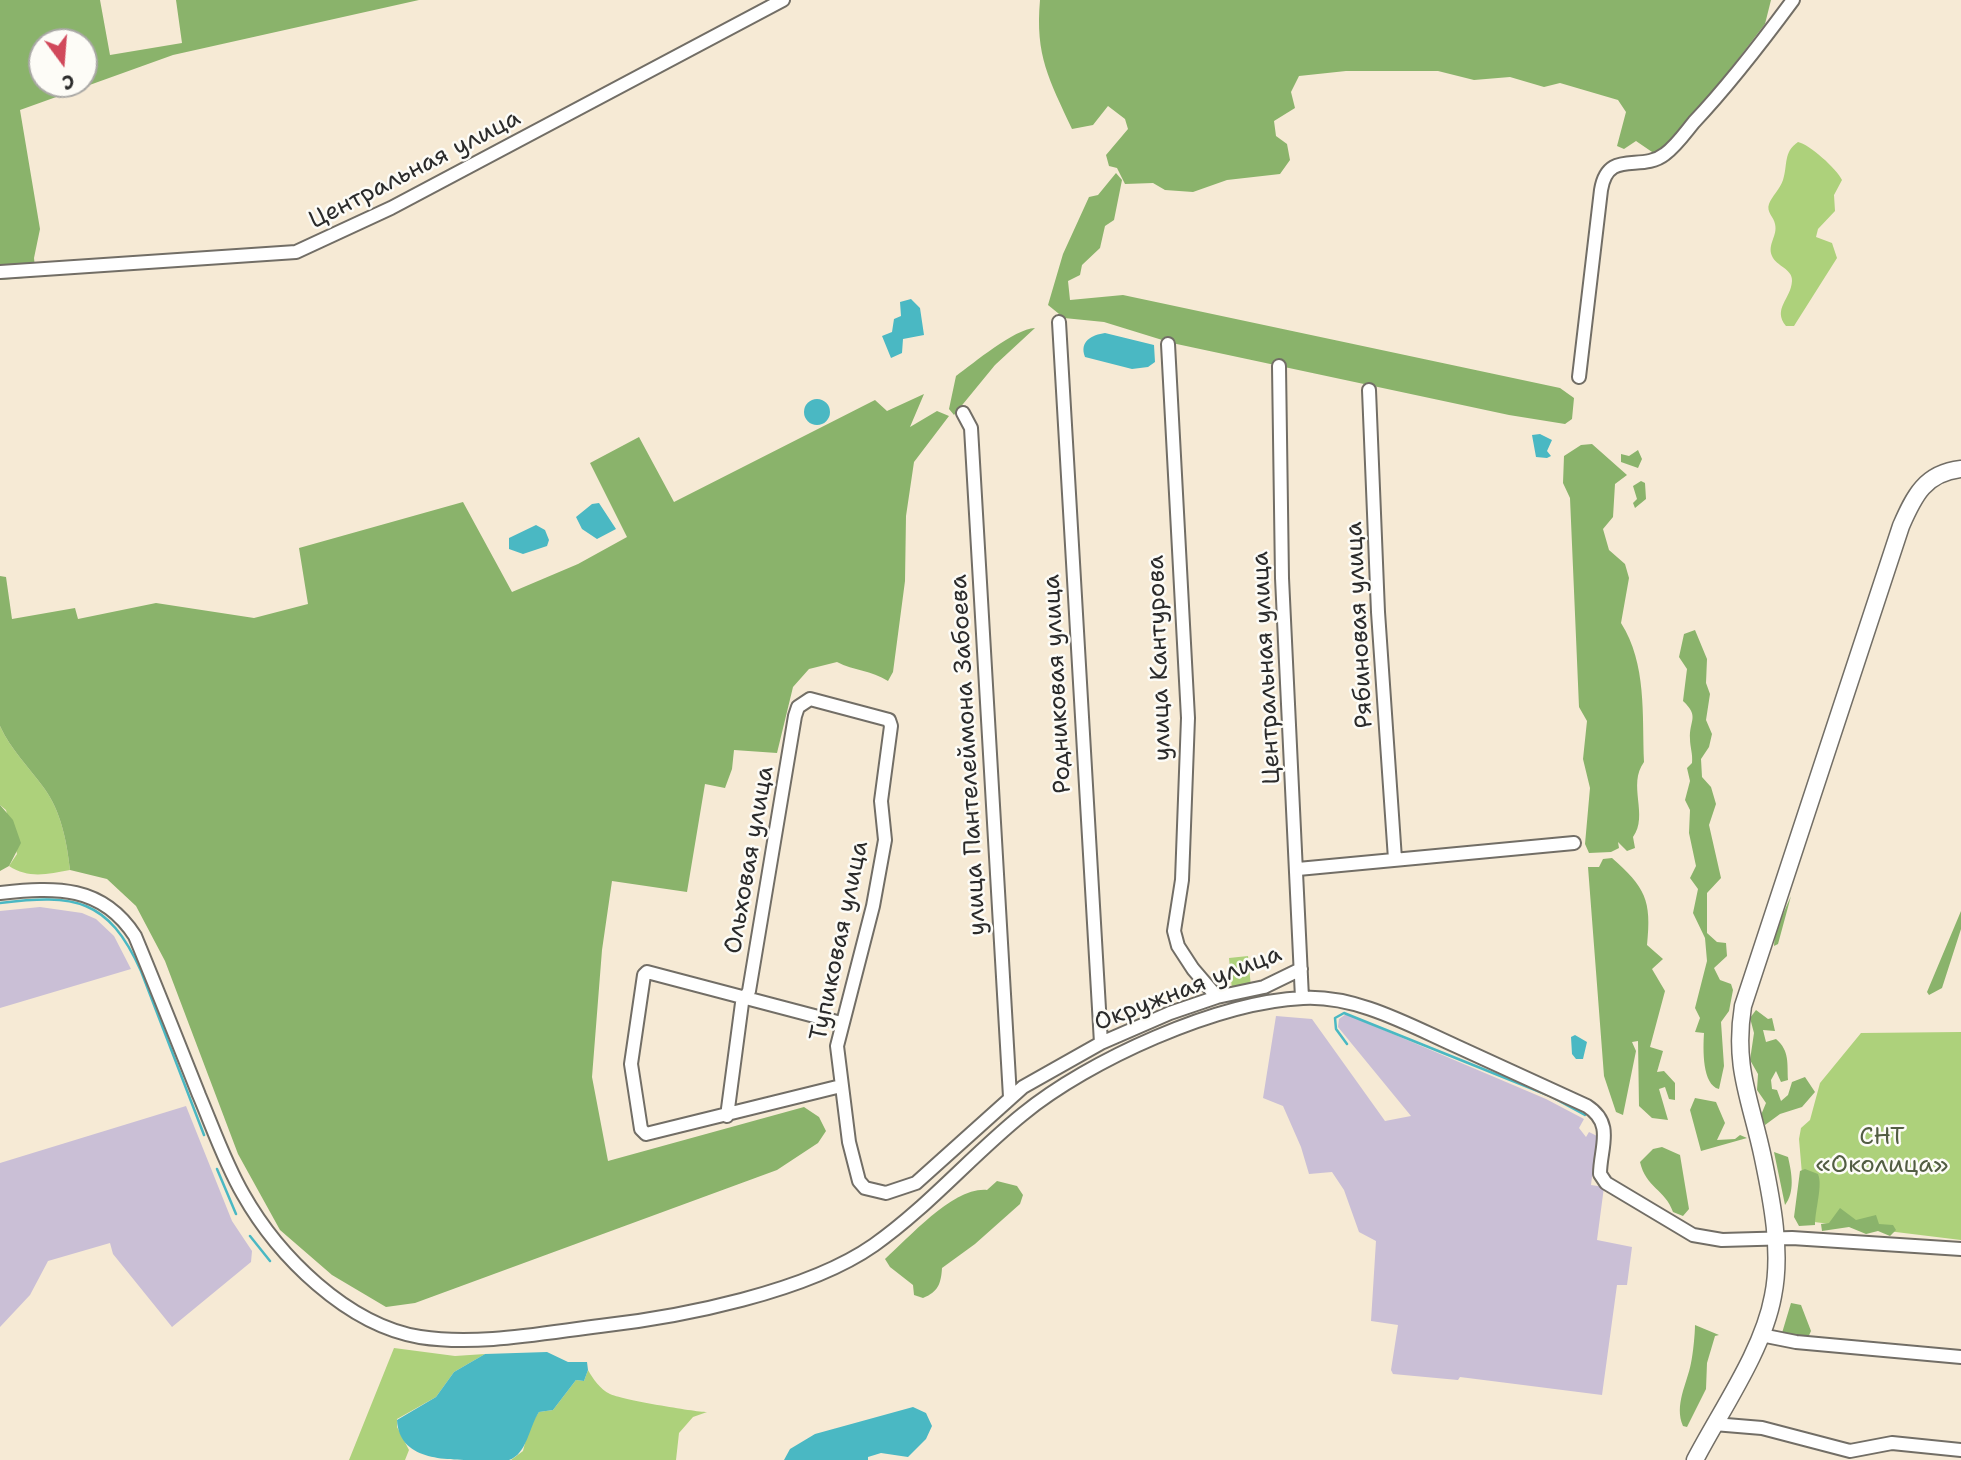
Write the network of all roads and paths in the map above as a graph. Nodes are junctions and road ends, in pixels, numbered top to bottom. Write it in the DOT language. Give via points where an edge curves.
graph roads {
  1 [pos="783,0"];
  2 [pos="1793,0"];
  3 [pos="0,272"];
  4 [pos="1059,322"];
  5 [pos="1168,344"];
  6 [pos="1279,366"];
  7 [pos="1578,377"];
  8 [pos="1369,390"];
  9 [pos="963,413"];
  10 [pos="1961,469"];
  11 [pos="889,720"];
  12 [pos="1574,843"];
  13 [pos="1395,859"];
  14 [pos="1298,869"];
  15 [pos="0,893"];
  16 [pos="1301,969"];
  17 [pos="746,996"];
  18 [pos="1217,997"];
  19 [pos="1302,998"];
  20 [pos="841,1023"];
  21 [pos="1101,1043"];
  22 [pos="841,1086"];
  23 [pos="1010,1097"];
  24 [pos="727,1116"];
  25 [pos="887,1193"];
  26 [pos="1775,1240"];
  27 [pos="1961,1249"];
  28 [pos="1761,1335"];
  29 [pos="1961,1357"];
  30 [pos="1714,1424"];
  31 [pos="1961,1450"];
  32 [pos="1695,1460"];
  1 -- 3 [label="street, Центральная улица" via="306,249"];
  2 -- 7 [label="street" via="1667,153 1647,162 1619,164 1606,174"];
  4 -- 21 [label="street, Родниковая улица"];
  5 -- 18 [label="street, улица Кантурова" via="1188,719 1182,880 1174,931 1193,970"];
  6 -- 14 [label="street, Центральная улица" via="1282,578"];
  8 -- 13 [label="street, Рябиновая улица"];
  9 -- 23 [label="street, улица Пантелеймона Забоева" via="971,428"];
  10 -- 26 [label="main road" via="1938,475 1920,487 1901,526 1743,1006 1739,1062 1768,1180"];
  11 -- 17 [label="street, Ольховая улица" via="810,699 798,707"];
  11 -- 20 [label="street, Тупиковая улица" via="881,802 886,840"];
  12 -- 13 [label="street"];
  13 -- 14 [label="street"];
  14 -- 16 [label="street, Центральная улица"];
  15 -- 19 [label="street" via="75,893 105,902 122,916 135,936 228,1165 268,1230 314,1279 366,1318 418,1336 442,1339 660,1318 722,1304 839,1265 895,1230 1026,1111 1113,1057 1215,1016"];
  16 -- 18 [label="street, Окружная улица" via="1264,987"];
  16 -- 19 [label="street, Центральная улица"];
  17 -- 20 [label="street"];
  17 -- 24 [label="street, Ольховая улица"];
  17 -- 24 [label="street" via="653,972 644,975 631,1064 640,1129 646,1134"];
  18 -- 21 [label="street, Окружная улица"];
  19 -- 26 [label="street" via="1329,999 1396,1019 1587,1106 1596,1112 1606,1134 1600,1174 1627,1198 1693,1235"];
  20 -- 22 [label="street, Тупиковая улица" via="837,1057"];
  21 -- 23 [label="street, Окружная улица"];
  22 -- 24 [label="street"];
  22 -- 25 [label="street, Тупиковая улица" via="859,1181 872,1191"];
  23 -- 25 [label="street, Окружная улица" via="916,1182"];
  26 -- 27 [label="street"];
  26 -- 28 [label="main road" via="1774,1293"];
  28 -- 29 [label="street"];
  28 -- 30 [label="main road"];
  30 -- 31 [label="street" via="1774,1430 1850,1451 1892,1443"];
  30 -- 32 [label="main road"];
}
